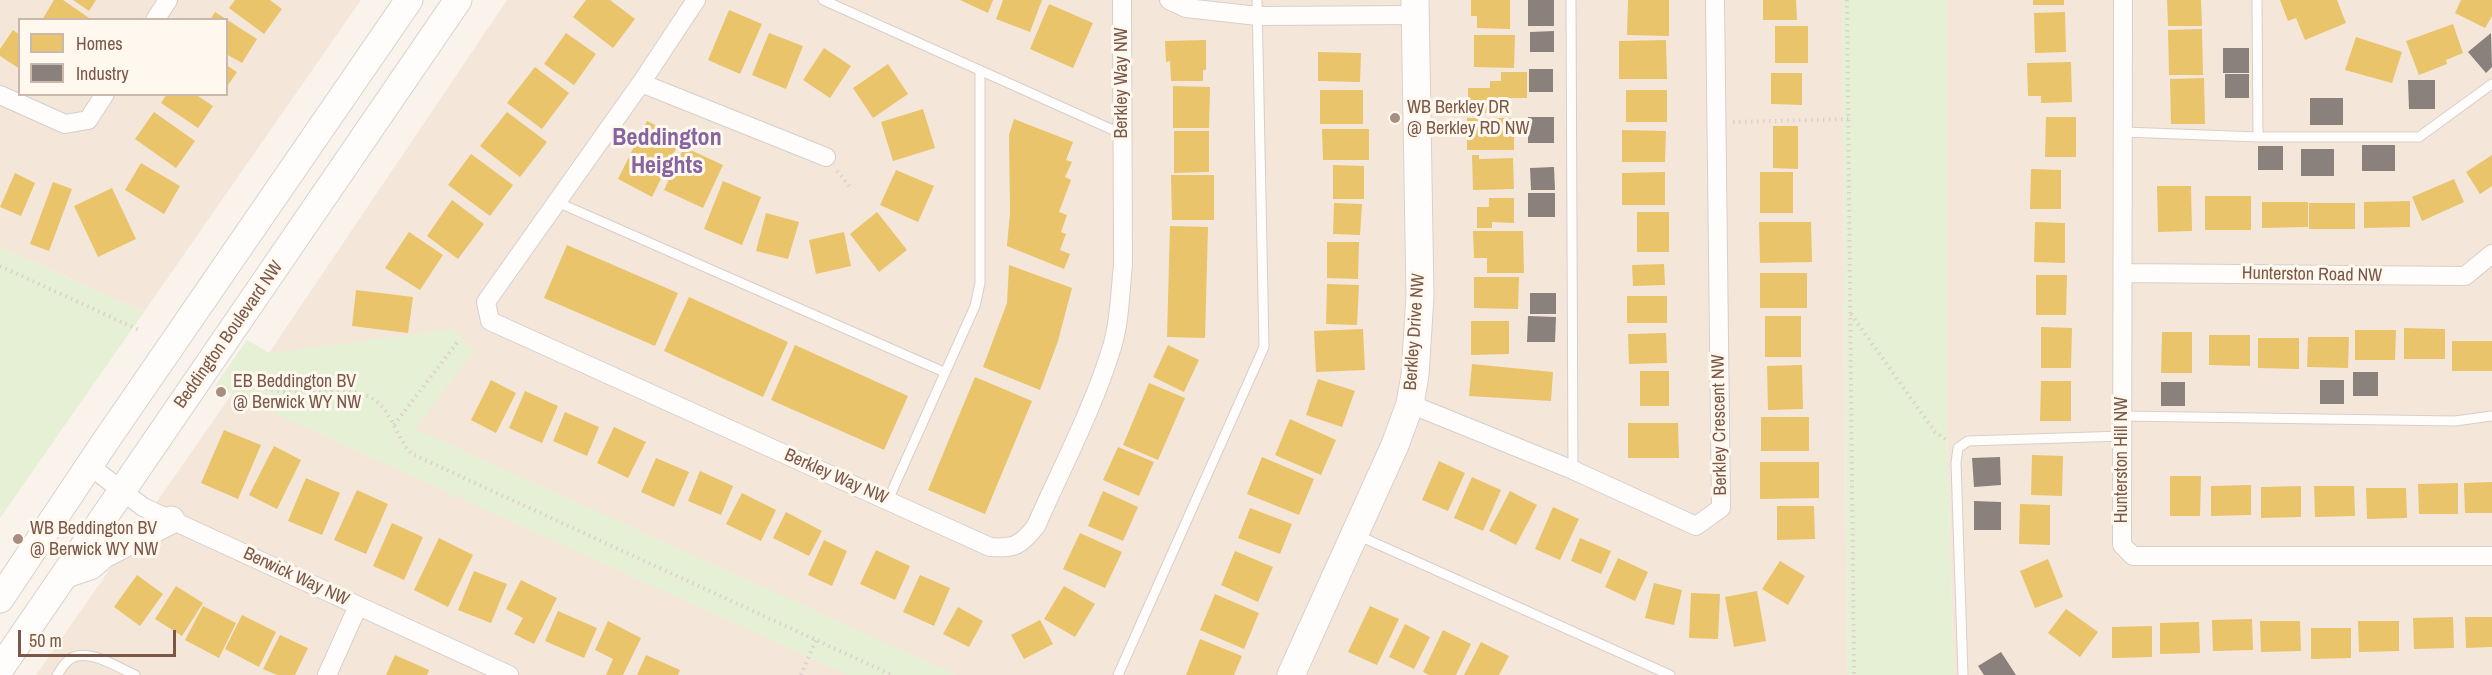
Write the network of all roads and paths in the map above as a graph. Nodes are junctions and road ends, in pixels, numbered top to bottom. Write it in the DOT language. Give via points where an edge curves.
graph roads {
  1 [pos="168,0"];
  2 [pos="409,0"];
  3 [pos="458,0"];
  4 [pos="696,0"];
  5 [pos="823,0"];
  6 [pos="1122,0"];
  7 [pos="1169,0"];
  8 [pos="1571,0"];
  9 [pos="1715,0"];
  10 [pos="1847,0"];
  11 [pos="2123,0"];
  12 [pos="2257,0"];
  13 [pos="1258,8"];
  14 [pos="1415,8"];
  15 [pos="156,18"];
  16 [pos="980,71"];
  17 [pos="641,82"];
  18 [pos="2492,84"];
  19 [pos="0,95"];
  20 [pos="104,96"];
  21 [pos="1849,119"];
  22 [pos="1731,122"];
  23 [pos="2124,132"];
  24 [pos="1122,134"];
  25 [pos="2258,137"];
  26 [pos="826,157"];
  27 [pos="557,202"];
  28 [pos="2492,254"];
  29 [pos="0,266"];
  30 [pos="2124,273"];
  31 [pos="1851,313"];
  32 [pos="139,330"];
  33 [pos="459,340"];
  34 [pos="944,372"];
  35 [pos="237,379"];
  36 [pos="1410,404"];
  37 [pos="2122,416"];
  38 [pos="2492,416"];
  39 [pos="394,425"];
  40 [pos="2123,436"];
  41 [pos="1958,448"];
  42 [pos="90,466"];
  43 [pos="1573,470"];
  44 [pos="122,490"];
  45 [pos="888,500"];
  46 [pos="171,520"];
  47 [pos="1354,534"];
  48 [pos="2492,556"];
  49 [pos="65,574"];
  50 [pos="0,599"];
  51 [pos="358,606"];
  52 [pos="816,640"];
  53 [pos="0,669"];
  54 [pos="489,671"];
  55 [pos="57,675"];
  56 [pos="135,675"];
  57 [pos="327,675"];
  58 [pos="509,675"];
  59 [pos="801,675"];
  60 [pos="892,675"];
  61 [pos="1118,675"];
  62 [pos="1291,675"];
  63 [pos="1670,675"];
  64 [pos="1854,675"];
  65 [pos="1963,675"];
  1 -- 15 [label="street"];
  2 -- 42 [label="main road"];
  3 -- 44 [label="main road, Beddington Boulevard NW"];
  4 -- 17 [label="street, Berkley Way NW"];
  5 -- 16 [label="lane"];
  6 -- 24 [label="street, Berkley Way NW"];
  7 -- 13 [label="street" via="1186,8"];
  8 -- 43 [label="lane"];
  9 -- 43 [label="street, Berkley Crescent NW" via="1721,508 1695,526"];
  10 -- 21 [label="path"];
  11 -- 23 [label="street, Hunterston Hill NW"];
  12 -- 25 [label="lane"];
  13 -- 14 [label="street"];
  13 -- 61 [label="lane" via="1264,347"];
  14 -- 36 [label="main road, Berkley Drive NW" via="1420,296"];
  16 -- 24 [label="lane"];
  16 -- 34 [label="lane" via="980,283 975,306"];
  17 -- 26 [label="street"];
  17 -- 27 [label="street, Berkley Way NW"];
  18 -- 25 [label="lane" via="2419,137"];
  19 -- 20 [label="street" via="65,124 88,120"];
  21 -- 22 [label="path"];
  21 -- 31 [label="path"];
  23 -- 25 [label="lane"];
  23 -- 30 [label="street, Hunterston Hill NW"];
  24 -- 45 [label="street, Berkley Way NW" via="1123,265 1112,346 1036,526 1023,543 1007,549 990,548"];
  27 -- 34 [label="lane"];
  27 -- 45 [label="street, Berkley Way NW" via="486,302 489,321"];
  28 -- 30 [label="street, Hunterston Road NW" via="2465,276"];
  29 -- 32 [label="path"];
  30 -- 37 [label="street, Hunterston Hill NW"];
  31 -- 41 [label="path" via="1935,432"];
  31 -- 64 [label="path"];
  33 -- 39 [label="path"];
  34 -- 45 [label="lane"];
  35 -- 39 [label="path" via="285,392 361,393 378,402"];
  36 -- 43 [label="street, Berkley Crescent NW"];
  36 -- 47 [label="main road, Berkley Drive NW"];
  37 -- 38 [label="lane" via="2455,421"];
  37 -- 40 [label="street, Hunterston Hill NW"];
  39 -- 52 [label="path" via="412,454"];
  40 -- 41 [label="lane" via="1968,441"];
  40 -- 48 [label="street, Hunterston Hill NW" via="2122,544 2133,556"];
  41 -- 65 [label="lane"];
  42 -- 44 [label="street, Berwick Way NW"];
  42 -- 50 [label="main road"];
  44 -- 46 [label="street, Berwick Way NW" via="143,507"];
  44 -- 49 [label="main road, Beddington Boulevard NW"];
  46 -- 49 [label="main road" via="104,554 90,566"];
  46 -- 51 [label="street, Berwick Way NW"];
  47 -- 62 [label="main road, Berkley Drive NW"];
  47 -- 63 [label="lane"];
  49 -- 53 [label="main road, Beddington Boulevard NW"];
  51 -- 54 [label="street, Berwick Way NW"];
  51 -- 57 [label="street"];
  52 -- 59 [label="path"];
  52 -- 60 [label="path"];
  54 -- 58 [label="street, Berwick Way NW"];
  55 -- 56 [label="lane" via="65,662 77,656 94,657"];
}
